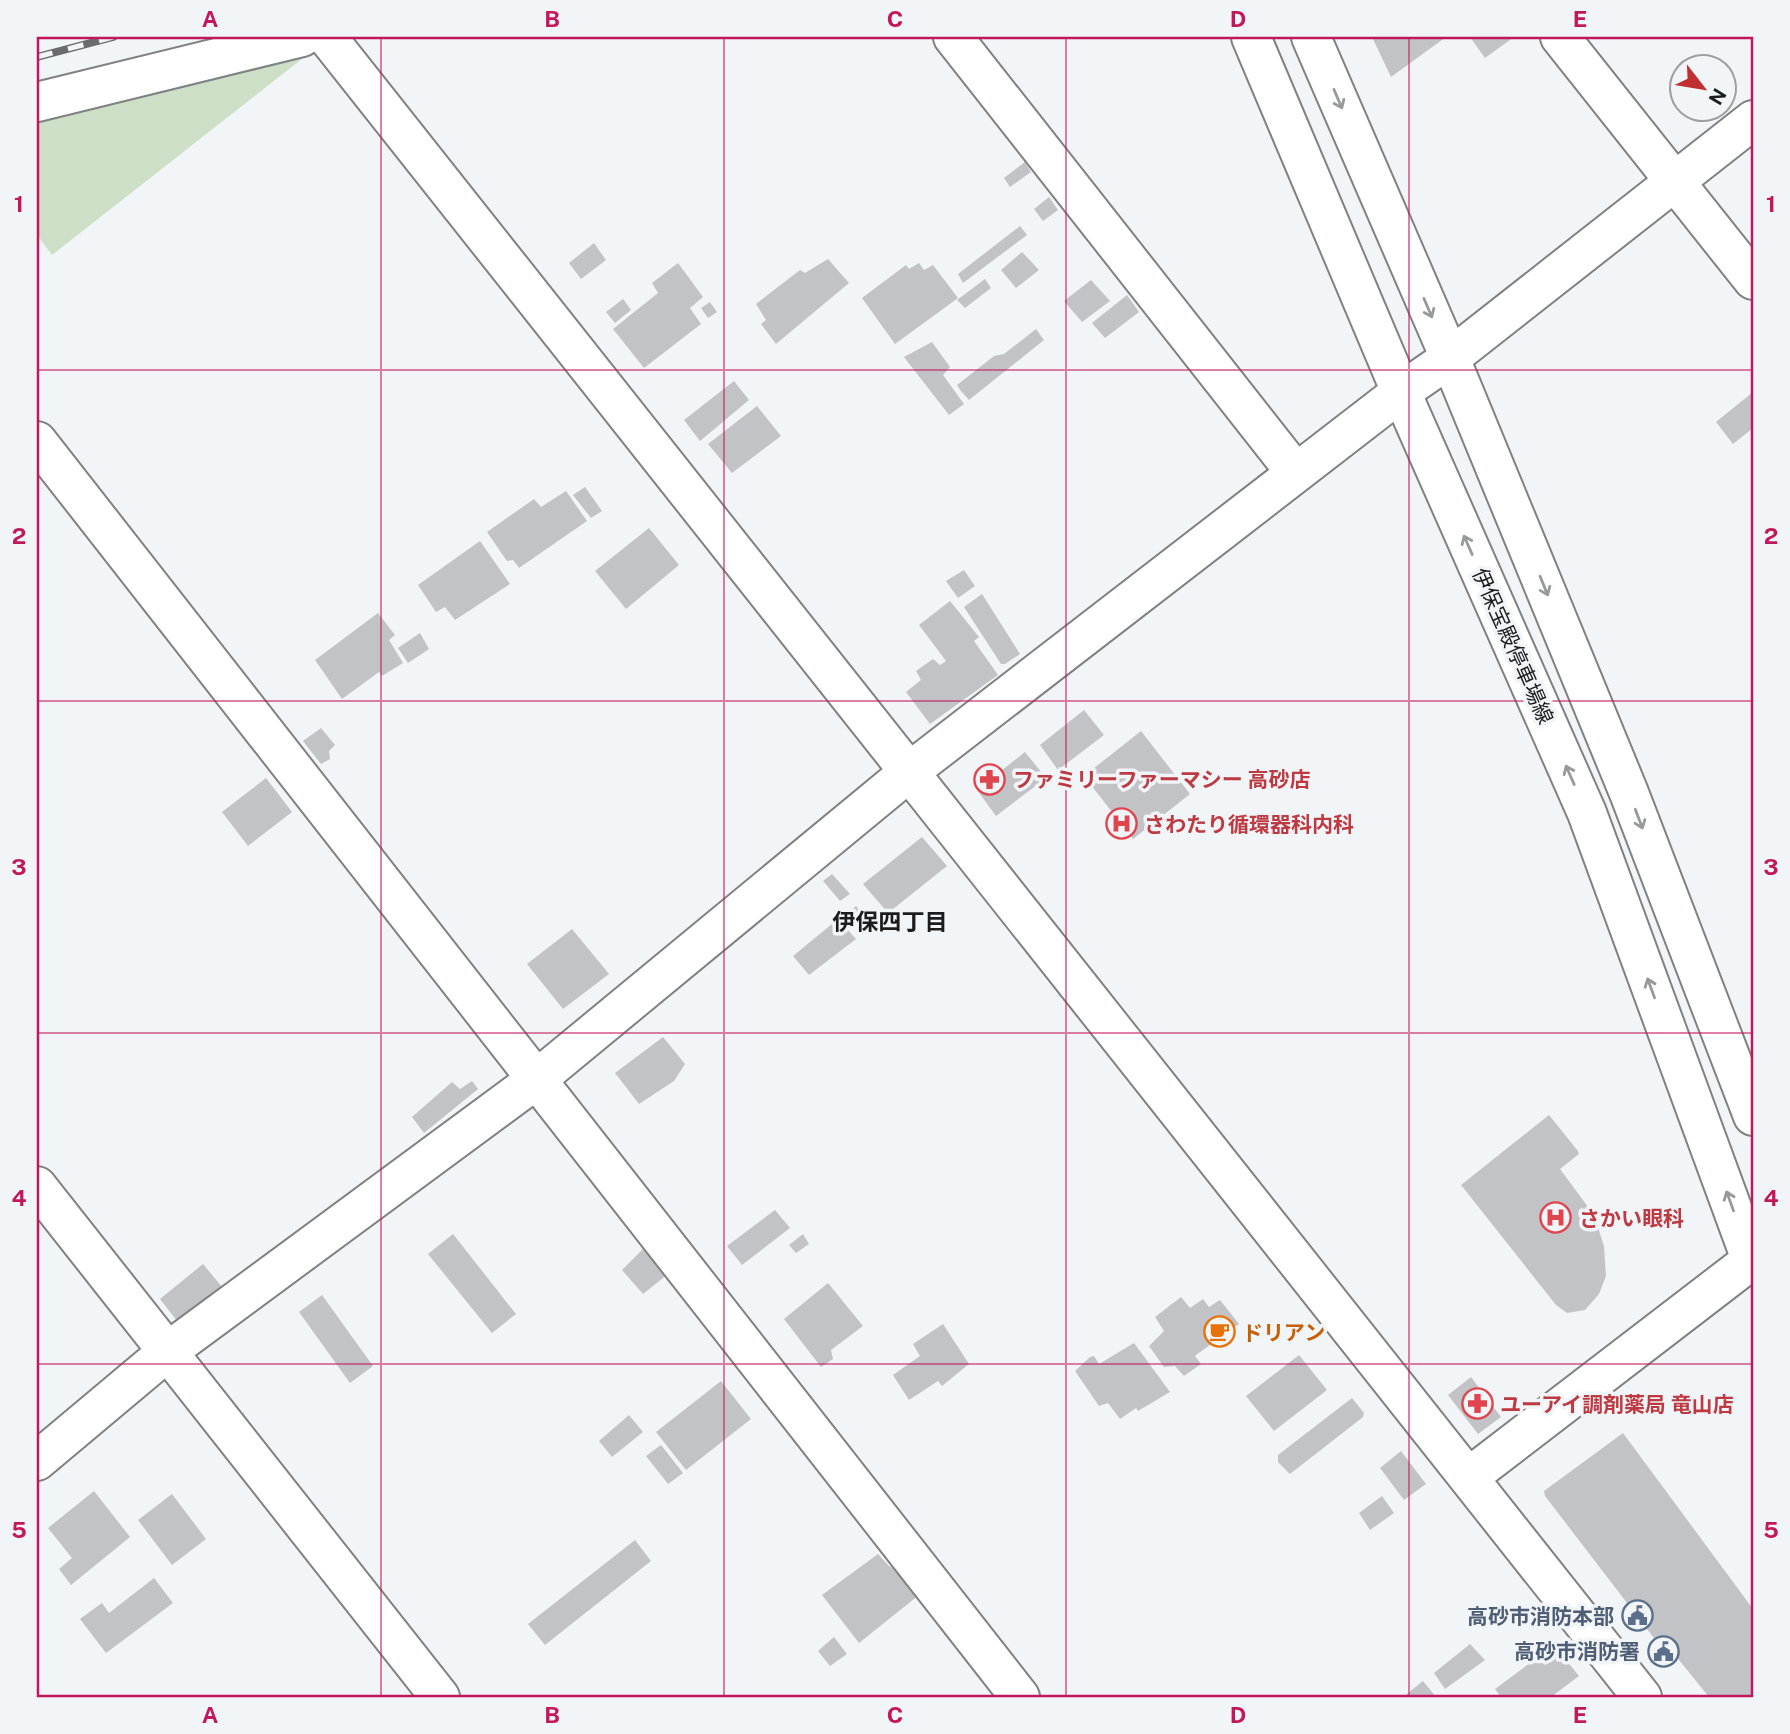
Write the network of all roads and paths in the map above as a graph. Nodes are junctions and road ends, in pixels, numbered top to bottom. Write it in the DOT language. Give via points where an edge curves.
graph roads {
  1 [pos="302,37"];
  2 [pos="327,37"];
  3 [pos="953,37"];
  4 [pos="1251,37"];
  5 [pos="1311,37"];
  6 [pos="1560,37"];
  7 [pos="37,102"];
  8 [pos="1753,120"];
  9 [pos="1676,182"];
  10 [pos="1753,280"];
  11 [pos="1450,358"];
  12 [pos="1401,392"];
  13 [pos="37,440"];
  14 [pos="1296,473"];
  15 [pos="909,772"];
  16 [pos="537,1079"];
  17 [pos="1753,1116"];
  18 [pos="37,1185"];
  19 [pos="1753,1262"];
  20 [pos="167,1352"];
  21 [pos="37,1461"];
  22 [pos="1469,1477"];
  23 [pos="440,1697"];
  24 [pos="1020,1697"];
  25 [pos="1642,1697"];
  1 -- 7 [label="street"];
  2 -- 15 [label="street"];
  3 -- 14 [label="street"];
  4 -- 12 [label="street, 伊保宝殿停車場線"];
  5 -- 11 [label="street, one-way"];
  6 -- 9 [label="street"];
  8 -- 9 [label="street"];
  9 -- 10 [label="street"];
  9 -- 11 [label="street"];
  11 -- 12 [label="street"];
  11 -- 17 [label="street, one-way" via="1629,793"];
  12 -- 14 [label="street"];
  19 -- 12 [label="street, 伊保宝殿停車場線, one-way" via="1587,813"];
  13 -- 16 [label="street"];
  14 -- 15 [label="street"];
  15 -- 16 [label="street"];
  15 -- 22 [label="street"];
  16 -- 20 [label="street"];
  16 -- 24 [label="street"];
  18 -- 20 [label="street"];
  19 -- 22 [label="street"];
  20 -- 21 [label="street"];
  20 -- 23 [label="street"];
  22 -- 25 [label="street"];
}
